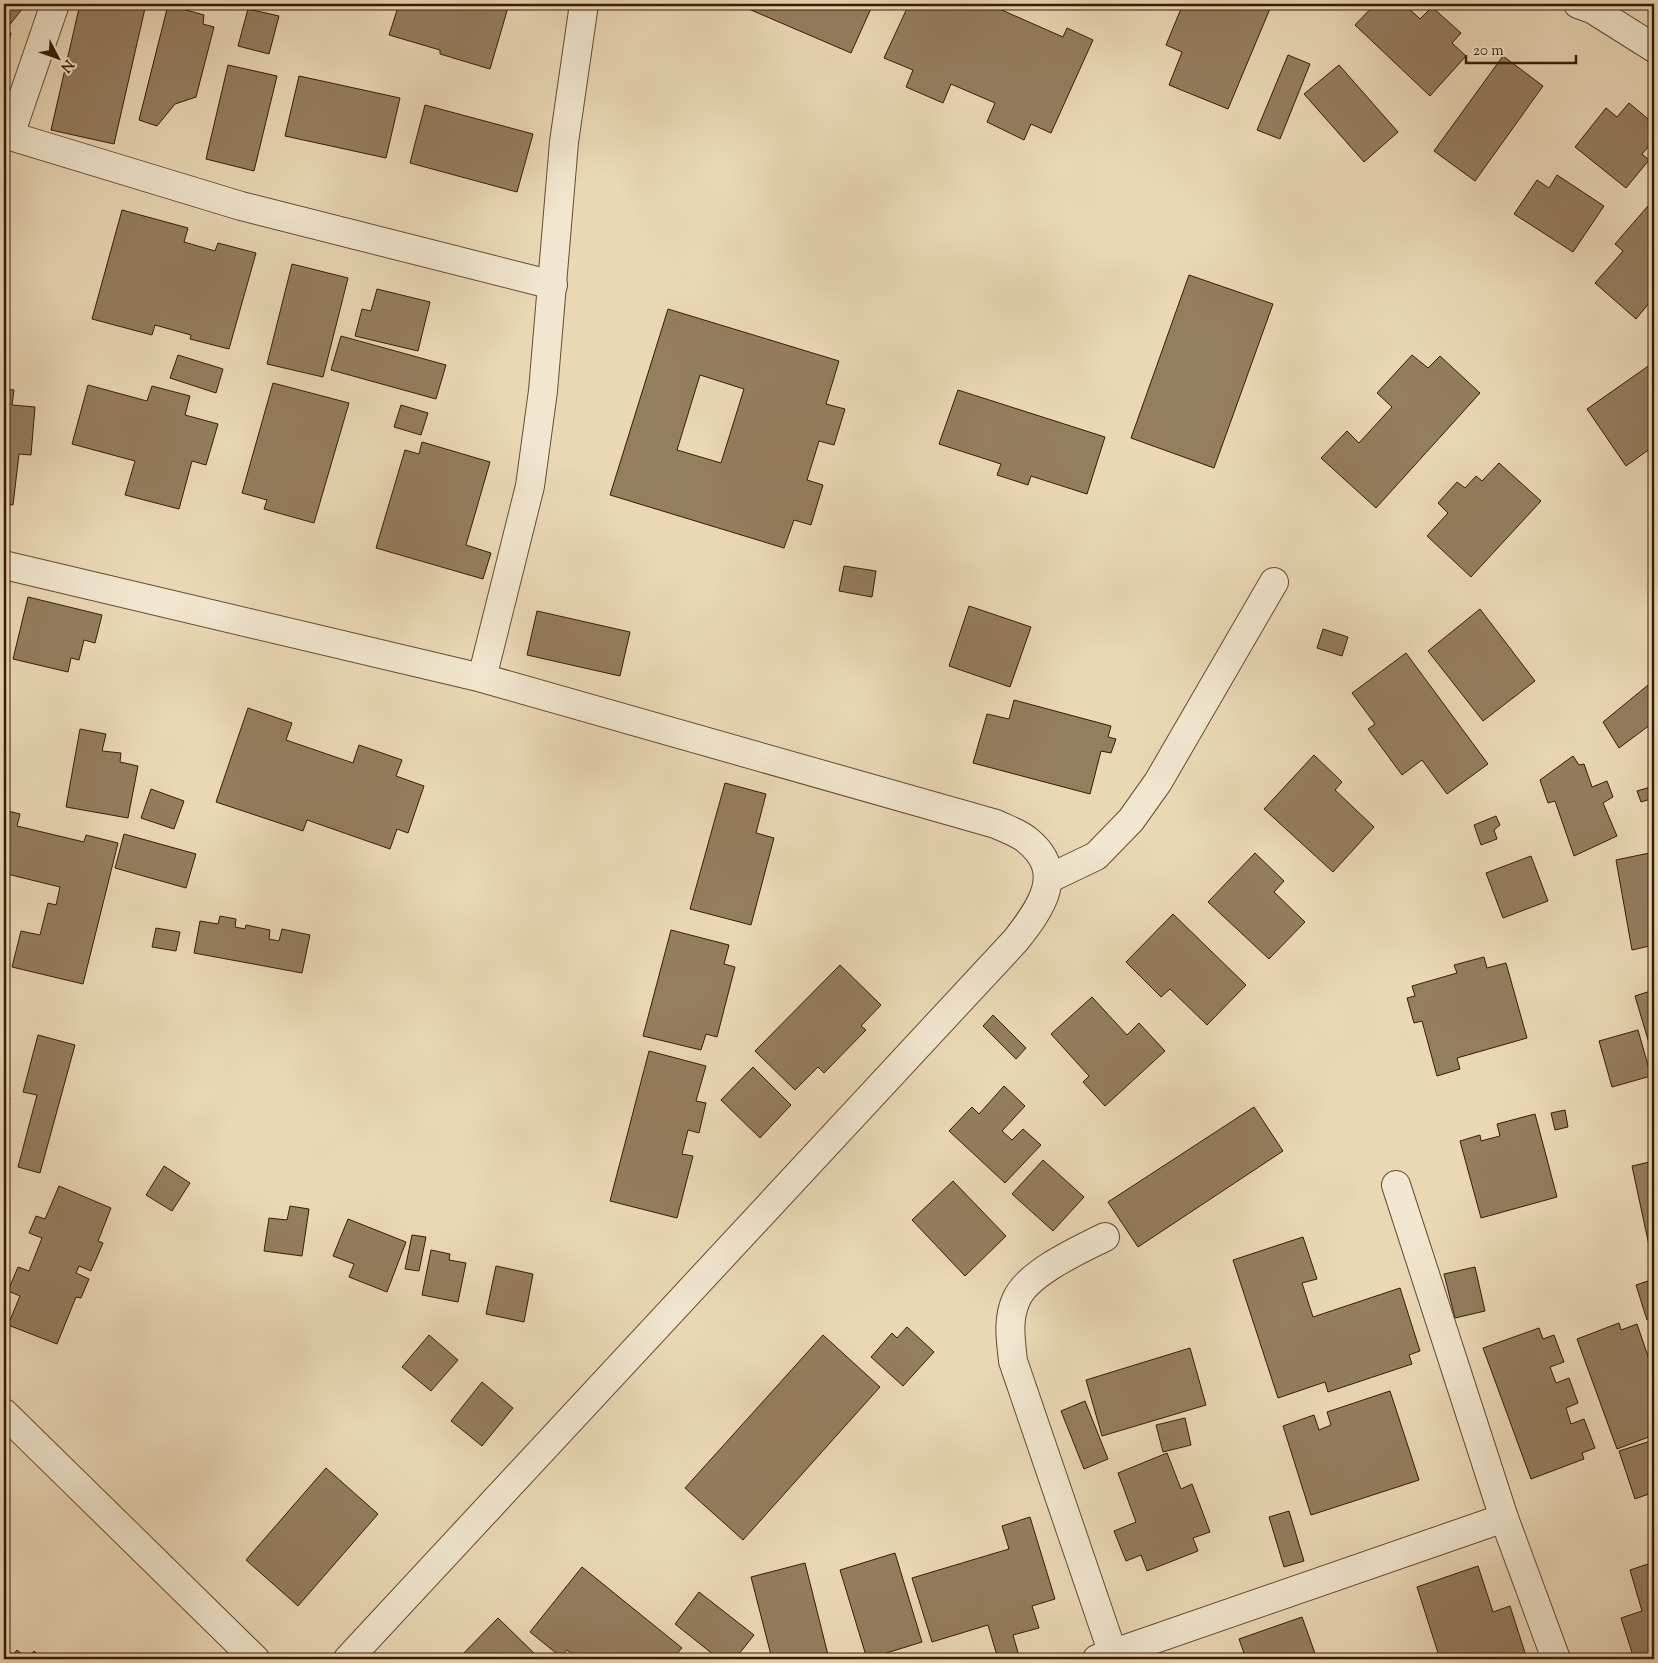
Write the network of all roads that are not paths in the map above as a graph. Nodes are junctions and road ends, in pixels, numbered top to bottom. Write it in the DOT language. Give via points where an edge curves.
graph roads {
  1 [pos="55,4"];
  2 [pos="584,4"];
  3 [pos="1589,5"];
  4 [pos="1654,48"];
  5 [pos="7,134"];
  6 [pos="553,285"];
  7 [pos="4,566"];
  8 [pos="1274,582"];
  9 [pos="482,678"];
  10 [pos="1048,879"];
  11 [pos="1396,1184"];
  12 [pos="1105,1237"];
  13 [pos="4,1413"];
  14 [pos="1504,1518"];
  15 [pos="1105,1657"];
  16 [pos="255,1659"];
  17 [pos="348,1659"];
  18 [pos="1556,1659"];
  1 -- 5 [label="street"];
  2 -- 6 [label="street" via="564,142"];
  3 -- 4 [label="street"];
  5 -- 6 [label="street" via="241,206"];
  6 -- 9 [label="street" via="530,486"];
  7 -- 9 [label="street"];
  8 -- 10 [label="street" via="1158,782 1131,820 1096,856"];
  9 -- 10 [label="street" via="996,824 1026,839 1044,857"];
  10 -- 17 [label="street" via="1043,900 1016,940"];
  11 -- 14 [label="street"];
  12 -- 15 [label="street" via="1036,1276 1016,1300 1010,1329 1013,1361"];
  13 -- 16 [label="street"];
  14 -- 15 [label="street"];
  14 -- 18 [label="street"];
}
